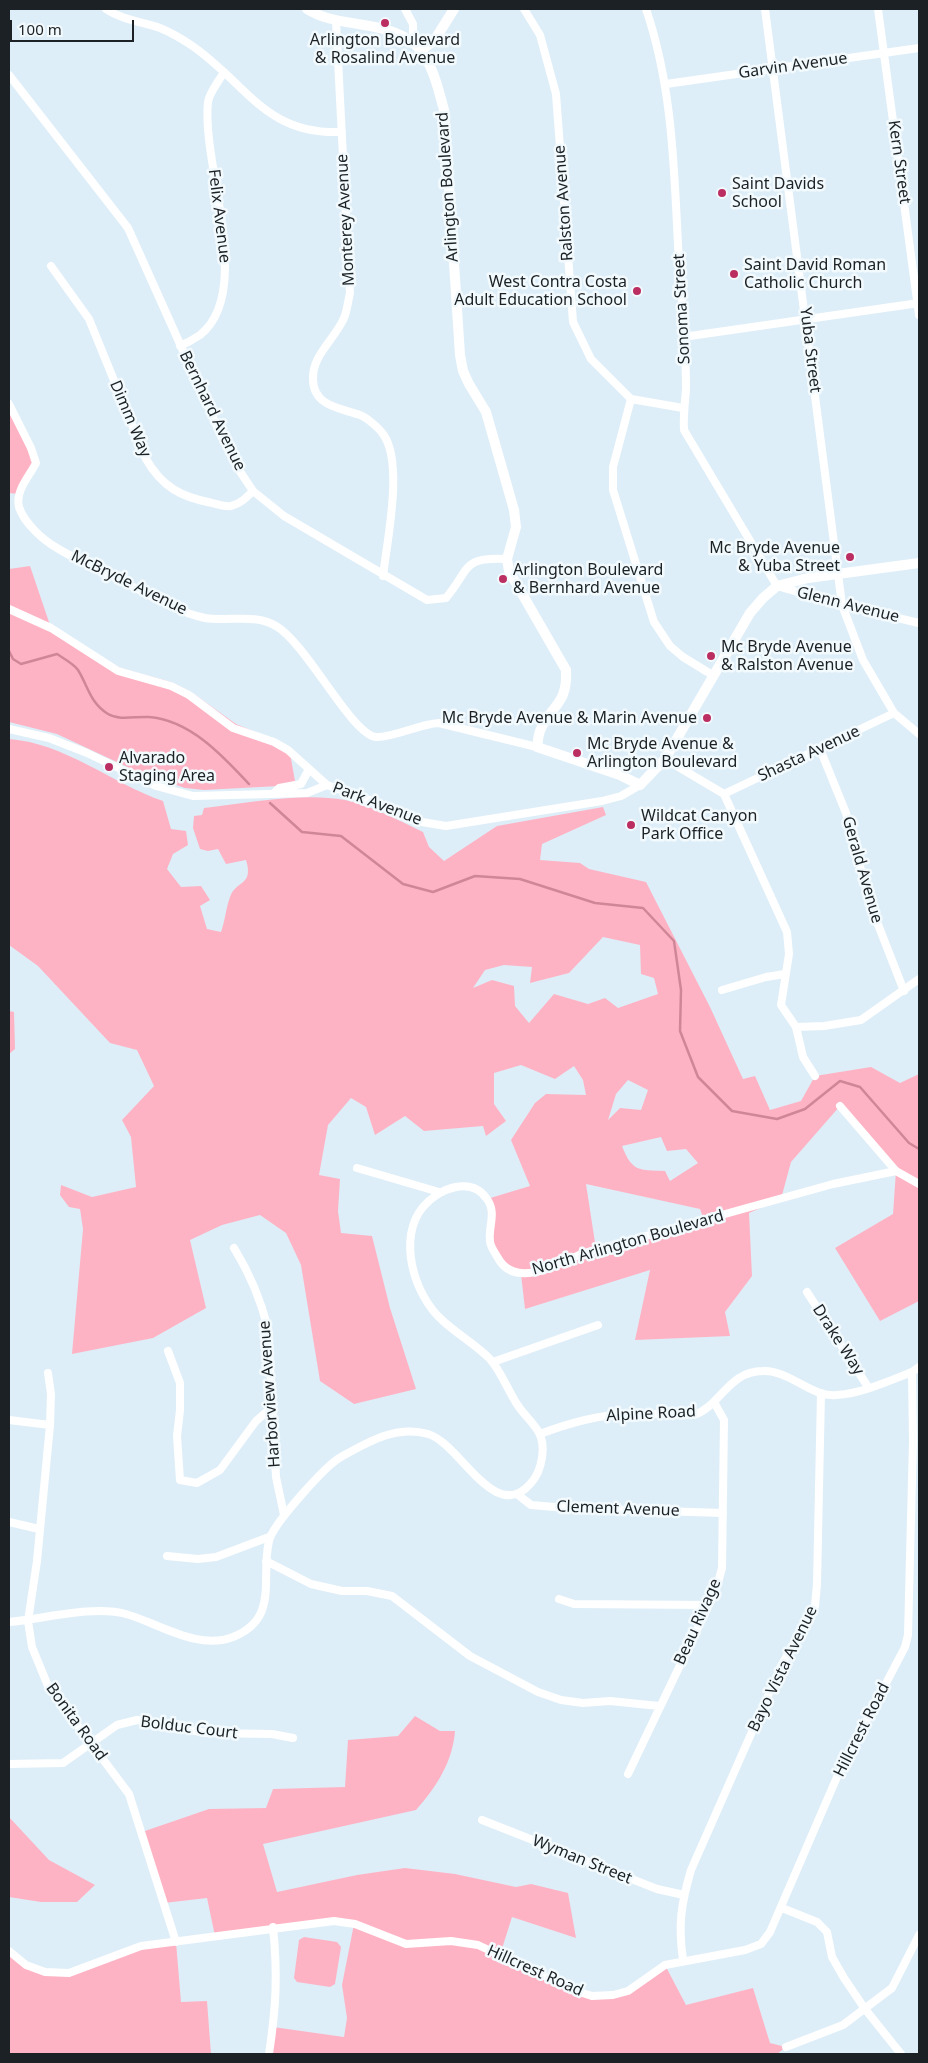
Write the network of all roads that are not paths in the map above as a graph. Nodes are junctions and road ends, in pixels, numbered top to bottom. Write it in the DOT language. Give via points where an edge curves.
graph roads {
  1 [pos="106,9"];
  2 [pos="307,9"];
  3 [pos="405,9"];
  4 [pos="454,9"];
  5 [pos="524,9"];
  6 [pos="646,9"];
  7 [pos="764,9"];
  8 [pos="878,9"];
  9 [pos="336,21"];
  10 [pos="413,42"];
  11 [pos="919,48"];
  12 [pos="422,49"];
  13 [pos="884,52"];
  14 [pos="772,69"];
  15 [pos="224,72"];
  16 [pos="9,75"];
  17 [pos="666,84"];
  18 [pos="342,132"];
  19 [pos="51,266"];
  20 [pos="918,303"];
  21 [pos="919,316"];
  22 [pos="806,319"];
  23 [pos="683,338"];
  24 [pos="180,346"];
  25 [pos="631,399"];
  26 [pos="9,404"];
  27 [pos="683,408"];
  28 [pos="253,491"];
  29 [pos="507,559"];
  30 [pos="919,563"];
  31 [pos="838,573"];
  32 [pos="384,576"];
  33 [pos="777,586"];
  34 [pos="842,605"];
  35 [pos="9,609"];
  36 [pos="919,622"];
  37 [pos="714,676"];
  38 [pos="894,713"];
  39 [pos="9,729"];
  40 [pos="919,734"];
  41 [pos="537,747"];
  42 [pos="820,749"];
  43 [pos="665,759"];
  44 [pos="309,769"];
  45 [pos="302,784"];
  46 [pos="327,785"];
  47 [pos="640,785"];
  48 [pos="275,792"];
  49 [pos="303,793"];
  50 [pos="724,794"];
  51 [pos="785,974"];
  52 [pos="919,979"];
  53 [pos="722,990"];
  54 [pos="904,991"];
  55 [pos="796,1027"];
  56 [pos="815,1076"];
  57 [pos="840,1106"];
  58 [pos="357,1168"];
  59 [pos="896,1171"];
  60 [pos="919,1184"];
  61 [pos="439,1192"];
  62 [pos="234,1248"];
  63 [pos="807,1292"];
  64 [pos="598,1325"];
  65 [pos="168,1351"];
  66 [pos="493,1362"];
  67 [pos="919,1367"];
  68 [pos="912,1372"];
  69 [pos="48,1373"];
  70 [pos="868,1387"];
  71 [pos="821,1394"];
  72 [pos="714,1402"];
  73 [pos="271,1408"];
  74 [pos="9,1420"];
  75 [pos="50,1426"];
  76 [pos="540,1434"];
  77 [pos="517,1494"];
  78 [pos="723,1513"];
  79 [pos="284,1515"];
  80 [pos="9,1522"];
  81 [pos="39,1528"];
  82 [pos="269,1538"];
  83 [pos="167,1556"];
  84 [pos="266,1561"];
  85 [pos="559,1599"];
  86 [pos="708,1605"];
  87 [pos="28,1621"];
  88 [pos="9,1622"];
  89 [pos="659,1706"];
  90 [pos="293,1738"];
  91 [pos="91,1744"];
  92 [pos="9,1764"];
  93 [pos="628,1774"];
  94 [pos="482,1820"];
  95 [pos="684,1896"];
  96 [pos="782,1908"];
  97 [pos="273,1928"];
  98 [pos="919,1935"];
  99 [pos="176,1942"];
  100 [pos="9,1951"];
  101 [pos="683,1960"];
  102 [pos="865,2009"];
  103 [pos="786,2047"];
  104 [pos="269,2054"];
  105 [pos="901,2054"];
  1 -- 15 [label="street" via="162,29 191,45"];
  2 -- 9 [label="main road, Arlington Boulevard"];
  3 -- 10 [label="street" via="413,24"];
  4 -- 12 [label="main road" via="434,41"];
  5 -- 25 [label="street, Ralston Avenue" via="540,35 556,94 573,322 591,359"];
  6 -- 17 [label="street, Sonoma Street" via="662,58"];
  7 -- 14 [label="street, Yuba Street"];
  8 -- 13 [label="street, Kern Street"];
  9 -- 10 [label="main road, Arlington Boulevard" via="394,32"];
  9 -- 18 [label="street, Monterey Avenue"];
  10 -- 12 [label="main road, Arlington Boulevard"];
  11 -- 13 [label="street, Garvin Avenue"];
  12 -- 29 [label="main road, Arlington Boulevard" via="436,78 444,110 463,371 486,412 514,510 516,527"];
  13 -- 14 [label="street, Garvin Avenue"];
  13 -- 20 [label="street, Kern Street"];
  14 -- 17 [label="street, Garvin Avenue"];
  14 -- 22 [label="street, Yuba Street"];
  15 -- 18 [label="street" via="271,115 302,129"];
  15 -- 24 [label="street, Felix Avenue" via="208,101 208,136 226,264 224,289 216,313 201,334"];
  16 -- 24 [label="street, Bernhard Avenue" via="128,228"];
  17 -- 23 [label="street, Sonoma Street"];
  18 -- 32 [label="street, Monterey Avenue" via="350,293 344,318 315,363 312,379 318,395 335,409 361,415 383,434 394,460"];
  19 -- 28 [label="street, Dimm Way" via="89,319 155,475 169,488 186,496 229,507 242,502"];
  20 -- 21 [label="street, Kern Street"];
  20 -- 22 [label="street"];
  22 -- 23 [label="street"];
  22 -- 31 [label="street, Yuba Street"];
  23 -- 27 [label="street, Sonoma Street" via="686,390"];
  24 -- 28 [label="street, Bernhard Avenue" via="224,442"];
  25 -- 27 [label="street"];
  25 -- 37 [label="street" via="612,467 613,490 654,622 677,652"];
  26 -- 41 [label="street, McBryde Avenue" via="36,462 18,494 20,508 34,529 56,548 205,618 253,619 277,626 312,662 358,726 374,737 439,723"];
  27 -- 33 [label="street, Sonoma Street" via="684,430"];
  28 -- 32 [label="street, Bernhard Avenue" via="284,516"];
  29 -- 32 [label="street, Bernhard Avenue" via="475,560 463,570 446,598 427,600"];
  29 -- 41 [label="main road" via="509,571 566,670 564,696 540,731"];
  30 -- 31 [label="main road"];
  31 -- 33 [label="main road"];
  31 -- 34 [label="street, Yuba Street"];
  33 -- 34 [label="street, Glenn Avenue"];
  33 -- 37 [label="main road" via="750,613"];
  34 -- 36 [label="street, Glenn Avenue"];
  34 -- 38 [label="street, Yuba Street" via="864,660"];
  35 -- 44 [label="street, Park Avenue" via="51,628 118,671 171,686 189,695 234,728 288,750"];
  37 -- 43 [label="main road"];
  38 -- 40 [label="street"];
  38 -- 42 [label="street, Shasta Avenue"];
  39 -- 48 [label="street" via="68,744 142,780 175,792 217,797"];
  41 -- 47 [label="main road, McBryde Avenue"];
  42 -- 50 [label="street, Shasta Avenue"];
  42 -- 54 [label="street, Gerald Avenue" via="846,813 870,904"];
  43 -- 47 [label="main road"];
  43 -- 50 [label="street"];
  44 -- 45 [label="street"];
  44 -- 46 [label="street, Park Avenue"];
  45 -- 48 [label="street" via="279,788"];
  45 -- 49 [label="street"];
  46 -- 47 [label="street, Park Avenue" via="422,822 446,826 605,801"];
  46 -- 49 [label="street"];
  48 -- 49 [label="street" via="280,795"];
  50 -- 51 [label="street" via="787,932 789,954"];
  51 -- 53 [label="street"];
  51 -- 55 [label="street" via="781,1005"];
  52 -- 54 [label="street"];
  54 -- 55 [label="street" via="861,1020"];
  55 -- 56 [label="street" via="803,1058"];
  57 -- 59 [label="street"];
  58 -- 61 [label="street"];
  59 -- 60 [label="street"];
  59 -- 61 [label="street, North Arlington Boulevard" via="833,1184 581,1254 549,1269 521,1274 502,1265 490,1242 493,1219 487,1198 474,1189 453,1186"];
  61 -- 66 [label="street" via="422,1208 414,1227 410,1250 414,1270 423,1295 441,1320 468,1338"];
  62 -- 73 [label="street, Harborview Avenue" via="248,1269 268,1330"];
  63 -- 70 [label="street, Drake Way"];
  64 -- 66 [label="street"];
  65 -- 73 [label="street" via="180,1384 177,1436 180,1480 196,1483 220,1470 256,1421"];
  66 -- 76 [label="street" via="518,1407"];
  67 -- 68 [label="street, Alpine Road"];
  68 -- 70 [label="street, Alpine Road"];
  68 -- 96 [label="street, Hillcrest Road" via="908,1635 905,1647 837,1777"];
  69 -- 75 [label="street, Bonita Road"];
  70 -- 71 [label="street, Alpine Road" via="836,1396"];
  71 -- 72 [label="street, Alpine Road" via="781,1375 763,1371 742,1376 727,1386"];
  71 -- 95 [label="street, Bayo Vista Avenue" via="815,1606 781,1666 701,1847"];
  72 -- 76 [label="street, Alpine Road" via="704,1412 694,1415 596,1417 569,1422"];
  72 -- 78 [label="street, Beau Rivage" via="724,1420"];
  73 -- 79 [label="street, Harborview Avenue" via="276,1477"];
  74 -- 75 [label="street"];
  75 -- 81 [label="street, Bonita Road"];
  76 -- 77 [label="street" via="542,1455 538,1473 531,1485"];
  77 -- 78 [label="street, Clement Avenue" via="531,1505"];
  77 -- 79 [label="street" via="502,1495 483,1484 447,1443 429,1434 407,1432 379,1436 336,1459"];
  78 -- 86 [label="street, Beau Rivage" via="722,1568"];
  79 -- 82 [label="street"];
  80 -- 81 [label="street"];
  81 -- 87 [label="street, Bonita Road"];
  82 -- 83 [label="street" via="216,1557"];
  82 -- 84 [label="street"];
  84 -- 87 [label="street" via="267,1596 258,1620 232,1638 203,1640 168,1631 125,1614 98,1611"];
  84 -- 89 [label="street" via="311,1584 392,1596 470,1656 538,1692 561,1700"];
  85 -- 86 [label="street" via="574,1604"];
  86 -- 89 [label="street, Beau Rivage"];
  87 -- 88 [label="street"];
  87 -- 91 [label="street, Bonita Road" via="32,1647 48,1686"];
  89 -- 93 [label="street, Beau Rivage"];
  90 -- 91 [label="street, Bolduc Court" via="272,1734 206,1733 137,1720 116,1725"];
  91 -- 92 [label="street, Bolduc Court" via="63,1763"];
  91 -- 99 [label="street, Bonita Road" via="129,1794"];
  94 -- 95 [label="street, Wyman Street" via="657,1890"];
  95 -- 101 [label="street, Bayo Vista Avenue" via="678,1931"];
  96 -- 101 [label="street, Hillcrest Road" via="761,1944 745,1950"];
  96 -- 102 [label="street" via="817,1922 827,1932 832,1957"];
  97 -- 99 [label="street, Hillcrest Road"];
  97 -- 101 [label="street, Hillcrest Road" via="334,1921 355,1924 406,1944 464,1942 592,1996 628,1990 665,1965"];
  97 -- 104 [label="street" via="277,2002"];
  98 -- 102 [label="street" via="892,1988"];
  99 -- 100 [label="street, Hillcrest Road" via="141,1946 69,1973 45,1972 26,1965"];
  102 -- 103 [label="street" via="843,2025"];
  102 -- 105 [label="street"];
}
